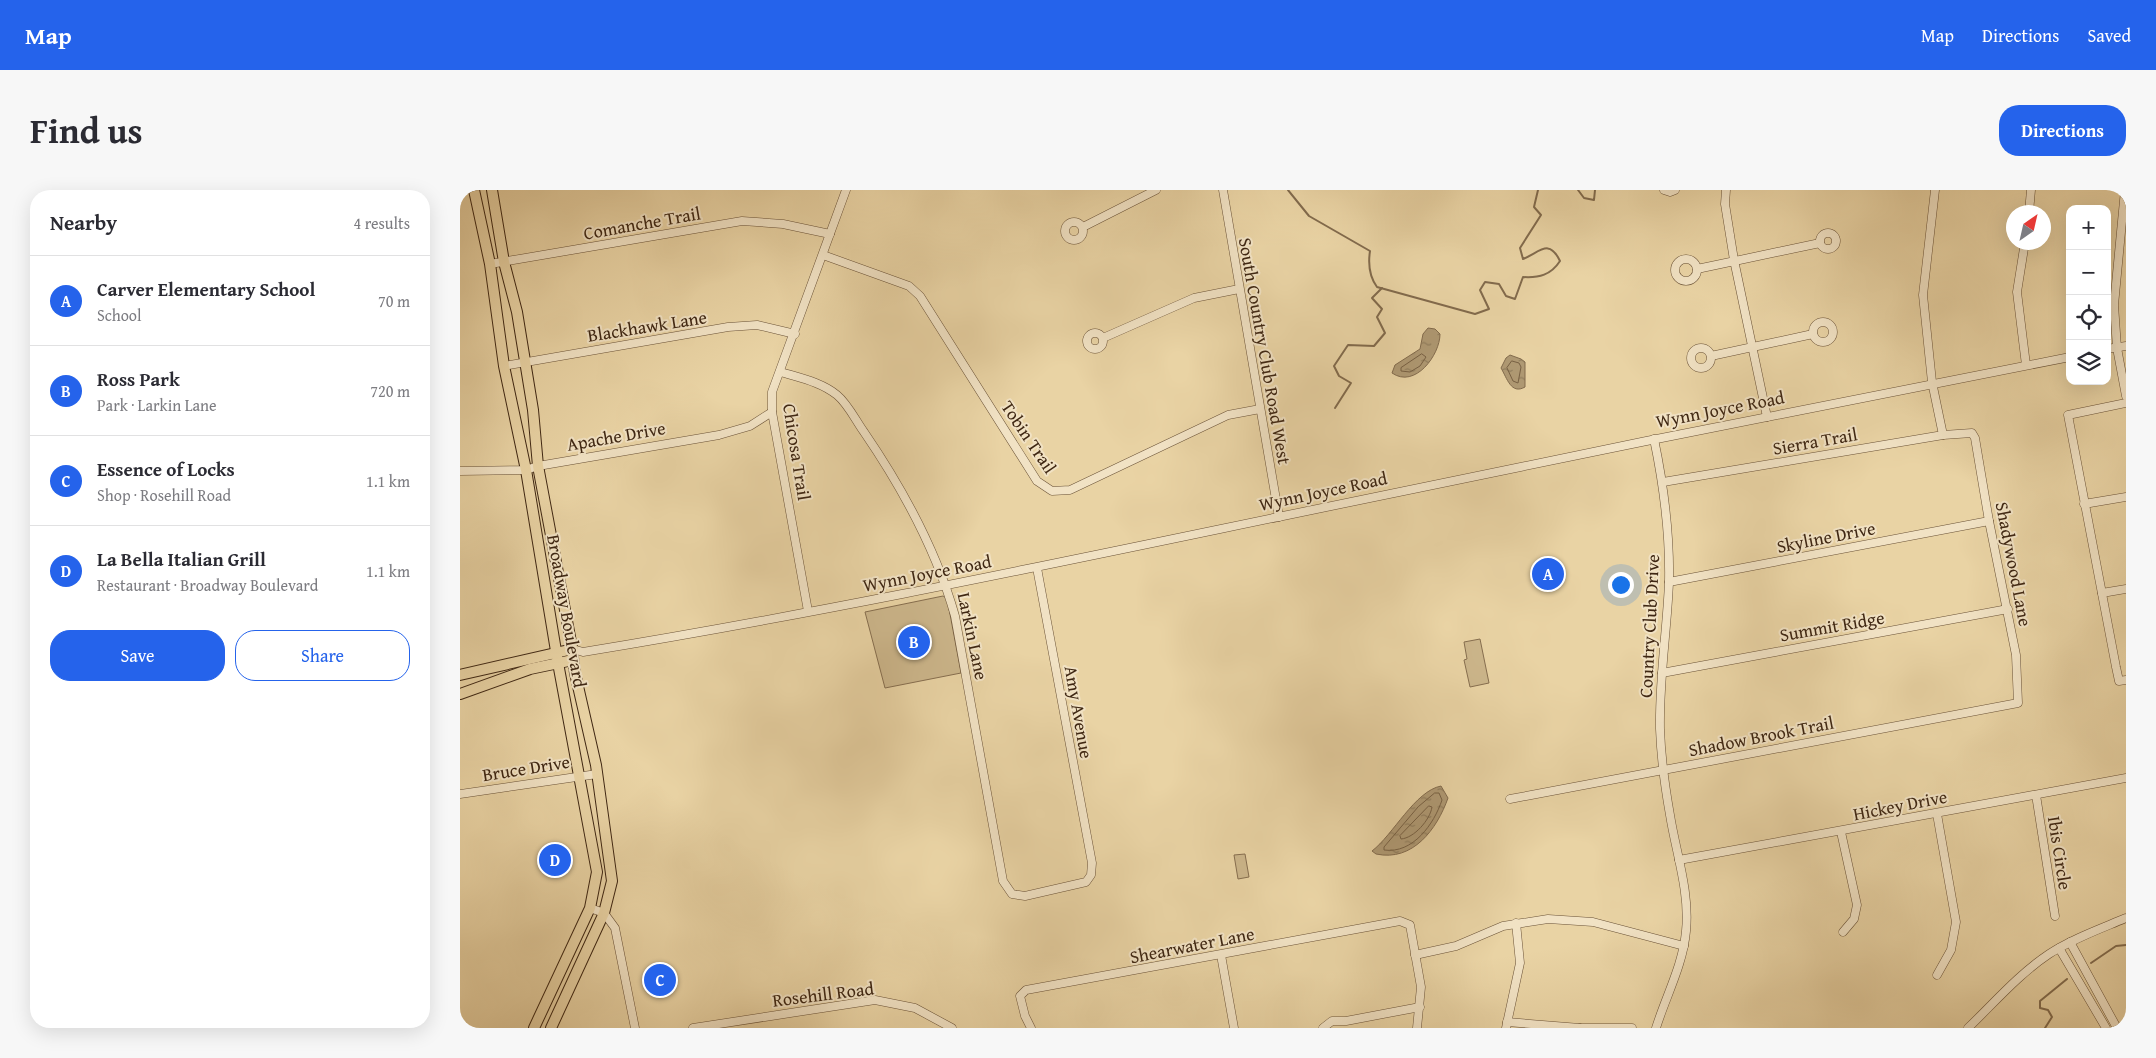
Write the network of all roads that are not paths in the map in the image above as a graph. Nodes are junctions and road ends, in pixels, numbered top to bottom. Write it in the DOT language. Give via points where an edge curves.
graph roads {
  1 [pos="474,190"];
  2 [pos="492,190"];
  3 [pos="846,190"];
  4 [pos="1156,190"];
  5 [pos="1223,190"];
  6 [pos="1664,190"];
  7 [pos="1675,190"];
  8 [pos="1726,190"];
  9 [pos="1935,190"];
  10 [pos="2031,190"];
  11 [pos="2125,190"];
  12 [pos="2030,205"];
  13 [pos="1083,227"];
  14 [pos="830,234"];
  15 [pos="1820,244"];
  16 [pos="2024,250"];
  17 [pos="823,255"];
  18 [pos="1734,260"];
  19 [pos="504,262"];
  20 [pos="490,264"];
  21 [pos="1697,269"];
  22 [pos="1239,289"];
  23 [pos="795,334"];
  24 [pos="1812,334"];
  25 [pos="1103,338"];
  26 [pos="2126,346"];
  27 [pos="2117,348"];
  28 [pos="1753,349"];
  29 [pos="2111,349"];
  30 [pos="1711,356"];
  31 [pos="2066,358"];
  32 [pos="525,362"];
  33 [pos="2026,365"];
  34 [pos="504,366"];
  35 [pos="781,372"];
  36 [pos="1932,382"];
  37 [pos="2126,396"];
  38 [pos="2126,403"];
  39 [pos="1260,410"];
  40 [pos="772,412"];
  41 [pos="1767,417"];
  42 [pos="1972,433"];
  43 [pos="1943,435"];
  44 [pos="1654,439"];
  45 [pos="538,466"];
  46 [pos="526,470"];
  47 [pos="460,471"];
  48 [pos="1663,482"];
  49 [pos="2126,497"];
  50 [pos="2084,504"];
  51 [pos="1279,517"];
  52 [pos="1989,521"];
  53 [pos="557,568"];
  54 [pos="1037,568"];
  55 [pos="543,571"];
  56 [pos="1668,582"];
  57 [pos="947,587"];
  58 [pos="2126,589"];
  59 [pos="2102,593"];
  60 [pos="2008,609"];
  61 [pos="808,611"];
  62 [pos="578,650"];
  63 [pos="557,651"];
  64 [pos="574,660"];
  65 [pos="558,663"];
  66 [pos="1662,673"];
  67 [pos="460,675"];
  68 [pos="2123,681"];
  69 [pos="460,694"];
  70 [pos="2018,703"];
  71 [pos="1664,770"];
  72 [pos="597,774"];
  73 [pos="580,775"];
  74 [pos="2126,778"];
  75 [pos="460,794"];
  76 [pos="2036,795"];
  77 [pos="1510,800"];
  78 [pos="1937,814"];
  79 [pos="1841,832"];
  80 [pos="1679,860"];
  81 [pos="1003,881"];
  82 [pos="590,908"];
  83 [pos="604,913"];
  84 [pos="2055,916"];
  85 [pos="2126,918"];
  86 [pos="1516,923"];
  87 [pos="1843,932"];
  88 [pos="2070,942"];
  89 [pos="1684,946"];
  90 [pos="2059,948"];
  91 [pos="1221,955"];
  92 [pos="1415,955"];
  93 [pos="1937,975"];
  94 [pos="1420,1007"];
  95 [pos="1506,1025"];
  96 [pos="534,1028"];
  97 [pos="551,1028"];
  98 [pos="635,1028"];
  99 [pos="693,1028"];
  100 [pos="952,1028"];
  101 [pos="1030,1028"];
  102 [pos="1234,1028"];
  103 [pos="1323,1028"];
  104 [pos="1417,1028"];
  105 [pos="1580,1028"];
  106 [pos="1632,1028"];
  107 [pos="1656,1028"];
  108 [pos="1968,1028"];
  109 [pos="2106,1028"];
  110 [pos="2116,1028"];
  1 -- 20 [label="main road, Broadway Boulevard"];
  2 -- 19 [label="main road, Broadway Boulevard"];
  3 -- 14 [label="street, Chicosa Trail"];
  4 -- 13 [label="street"];
  5 -- 22 [label="street, South Country Club Road West"];
  6 -- 7 [label="street"];
  8 -- 18 [label="street" via="1725,204"];
  9 -- 36 [label="street" via="1923,295"];
  10 -- 12 [label="street"];
  11 -- 27 [label="street" via="2114,306"];
  14 -- 17 [label="street, Chicosa Trail"];
  14 -- 19 [label="street, Comanche Trail" via="783,224 742,221"];
  15 -- 18 [label="street"];
  16 -- 33 [label="street" via="2017,292"];
  17 -- 23 [label="street, Chicosa Trail"];
  17 -- 39 [label="street, Tobin Trail" via="909,286 920,296 1037,481 1052,491 1070,490 1228,415"];
  18 -- 21 [label="street"];
  18 -- 28 [label="street"];
  19 -- 20 [label="street, Comanche Trail"];
  19 -- 32 [label="main road, Broadway Boulevard"];
  20 -- 34 [label="main road, Broadway Boulevard"];
  22 -- 25 [label="street" via="1194,298"];
  22 -- 39 [label="street, South Country Club Road West"];
  23 -- 32 [label="street, Blackhawk Lane" via="757,325 728,327"];
  23 -- 35 [label="street, Chicosa Trail"];
  24 -- 28 [label="street"];
  26 -- 27 [label="street"];
  27 -- 29 [label="street"];
  27 -- 37 [label="street"];
  28 -- 30 [label="street"];
  28 -- 41 [label="street"];
  31 -- 33 [label="street, Wynn Joyce Road"];
  32 -- 34 [label="street, Blackhawk Lane"];
  32 -- 45 [label="main road, Broadway Boulevard" via="534,410"];
  33 -- 36 [label="street, Wynn Joyce Road"];
  34 -- 46 [label="main road, Broadway Boulevard"];
  35 -- 40 [label="street, Chicosa Trail" via="772,392"];
  35 -- 57 [label="street, Larkin Lane" via="821,385 838,396 881,458 918,520"];
  36 -- 41 [label="street, Wynn Joyce Road"];
  36 -- 43 [label="street"];
  38 -- 50 [label="street" via="2068,415"];
  39 -- 51 [label="street, South Country Club Road West"];
  40 -- 45 [label="street, Apache Drive" via="750,426 719,435"];
  40 -- 61 [label="street, Chicosa Trail"];
  41 -- 44 [label="street, Wynn Joyce Road"];
  42 -- 43 [label="street, Sierra Trail"];
  42 -- 52 [label="street, Shadywood Lane"];
  43 -- 48 [label="street, Sierra Trail"];
  44 -- 48 [label="street, Country Club Drive"];
  44 -- 51 [label="street, Wynn Joyce Road"];
  45 -- 46 [label="street, Apache Drive"];
  45 -- 53 [label="main road, Broadway Boulevard"];
  46 -- 47 [label="street, Apache Drive"];
  46 -- 55 [label="main road, Broadway Boulevard"];
  48 -- 56 [label="street, Country Club Drive"];
  49 -- 50 [label="street"];
  50 -- 59 [label="street"];
  51 -- 54 [label="street, Wynn Joyce Road"];
  52 -- 56 [label="street, Skyline Drive"];
  52 -- 60 [label="street, Shadywood Lane"];
  53 -- 55 [label="main road"];
  53 -- 62 [label="main road, Broadway Boulevard"];
  54 -- 57 [label="street, Wynn Joyce Road"];
  54 -- 81 [label="street, Amy Avenue" via="1092,863 1091,874 1086,882 1025,896 1012,894"];
  55 -- 63 [label="main road, Broadway Boulevard"];
  56 -- 66 [label="street, Country Club Drive"];
  57 -- 61 [label="street, Wynn Joyce Road"];
  57 -- 81 [label="street, Larkin Lane"];
  58 -- 59 [label="street"];
  59 -- 68 [label="street"];
  60 -- 66 [label="street, Summit Ridge"];
  60 -- 70 [label="street, Shadywood Lane" via="2016,655"];
  61 -- 62 [label="street, Wynn Joyce Road"];
  62 -- 63 [label="main road, Wynn Joyce Road"];
  62 -- 64 [label="main road, Broadway Boulevard"];
  63 -- 65 [label="main road, Broadway Boulevard"];
  63 -- 67 [label="main road, Wynn Joyce Road"];
  64 -- 65 [label="main road"];
  64 -- 72 [label="main road, Broadway Boulevard"];
  65 -- 69 [label="main road" via="530,669"];
  65 -- 73 [label="main road, Broadway Boulevard"];
  66 -- 71 [label="street, Country Club Drive" via="1660,731"];
  70 -- 71 [label="street, Shadow Brook Trail"];
  71 -- 77 [label="street, Shadow Brook Trail"];
  71 -- 80 [label="street, Country Club Drive"];
  72 -- 73 [label="street, Bruce Drive"];
  72 -- 83 [label="main road, Broadway Boulevard" via="612,881"];
  73 -- 75 [label="street, Bruce Drive"];
  73 -- 82 [label="main road, Broadway Boulevard" via="597,872"];
  74 -- 76 [label="street, Hickey Drive"];
  76 -- 78 [label="street, Hickey Drive"];
  76 -- 84 [label="street, Ibis Circle"];
  78 -- 79 [label="street, Hickey Drive"];
  78 -- 93 [label="street" via="1956,922 1951,950"];
  79 -- 80 [label="street, Hickey Drive"];
  79 -- 87 [label="street" via="1857,905 1854,919"];
  80 -- 89 [label="street, Country Club Drive" via="1686,912"];
  82 -- 83 [label="street"];
  82 -- 96 [label="main road, Broadway Boulevard"];
  83 -- 97 [label="main road, Broadway Boulevard"];
  83 -- 98 [label="street" via="614,928"];
  85 -- 88 [label="street"];
  86 -- 89 [label="street" via="1578,920"];
  86 -- 92 [label="street" via="1456,946"];
  86 -- 95 [label="street" via="1520,963"];
  88 -- 90 [label="street"];
  88 -- 110 [label="street"];
  89 -- 107 [label="street, Country Club Drive"];
  90 -- 108 [label="street" via="2012,985"];
  90 -- 109 [label="street"];
  91 -- 92 [label="street, Shearwater Lane" via="1400,921 1410,924"];
  91 -- 101 [label="street, Shearwater Lane" via="1026,990 1020,996"];
  91 -- 102 [label="street"];
  92 -- 94 [label="street"];
  94 -- 103 [label="street" via="1332,1021"];
  94 -- 104 [label="street"];
  95 -- 105 [label="street"];
  99 -- 100 [label="street, Rosehill Road" via="875,1000 916,1008"];
  105 -- 106 [label="street"];
}
